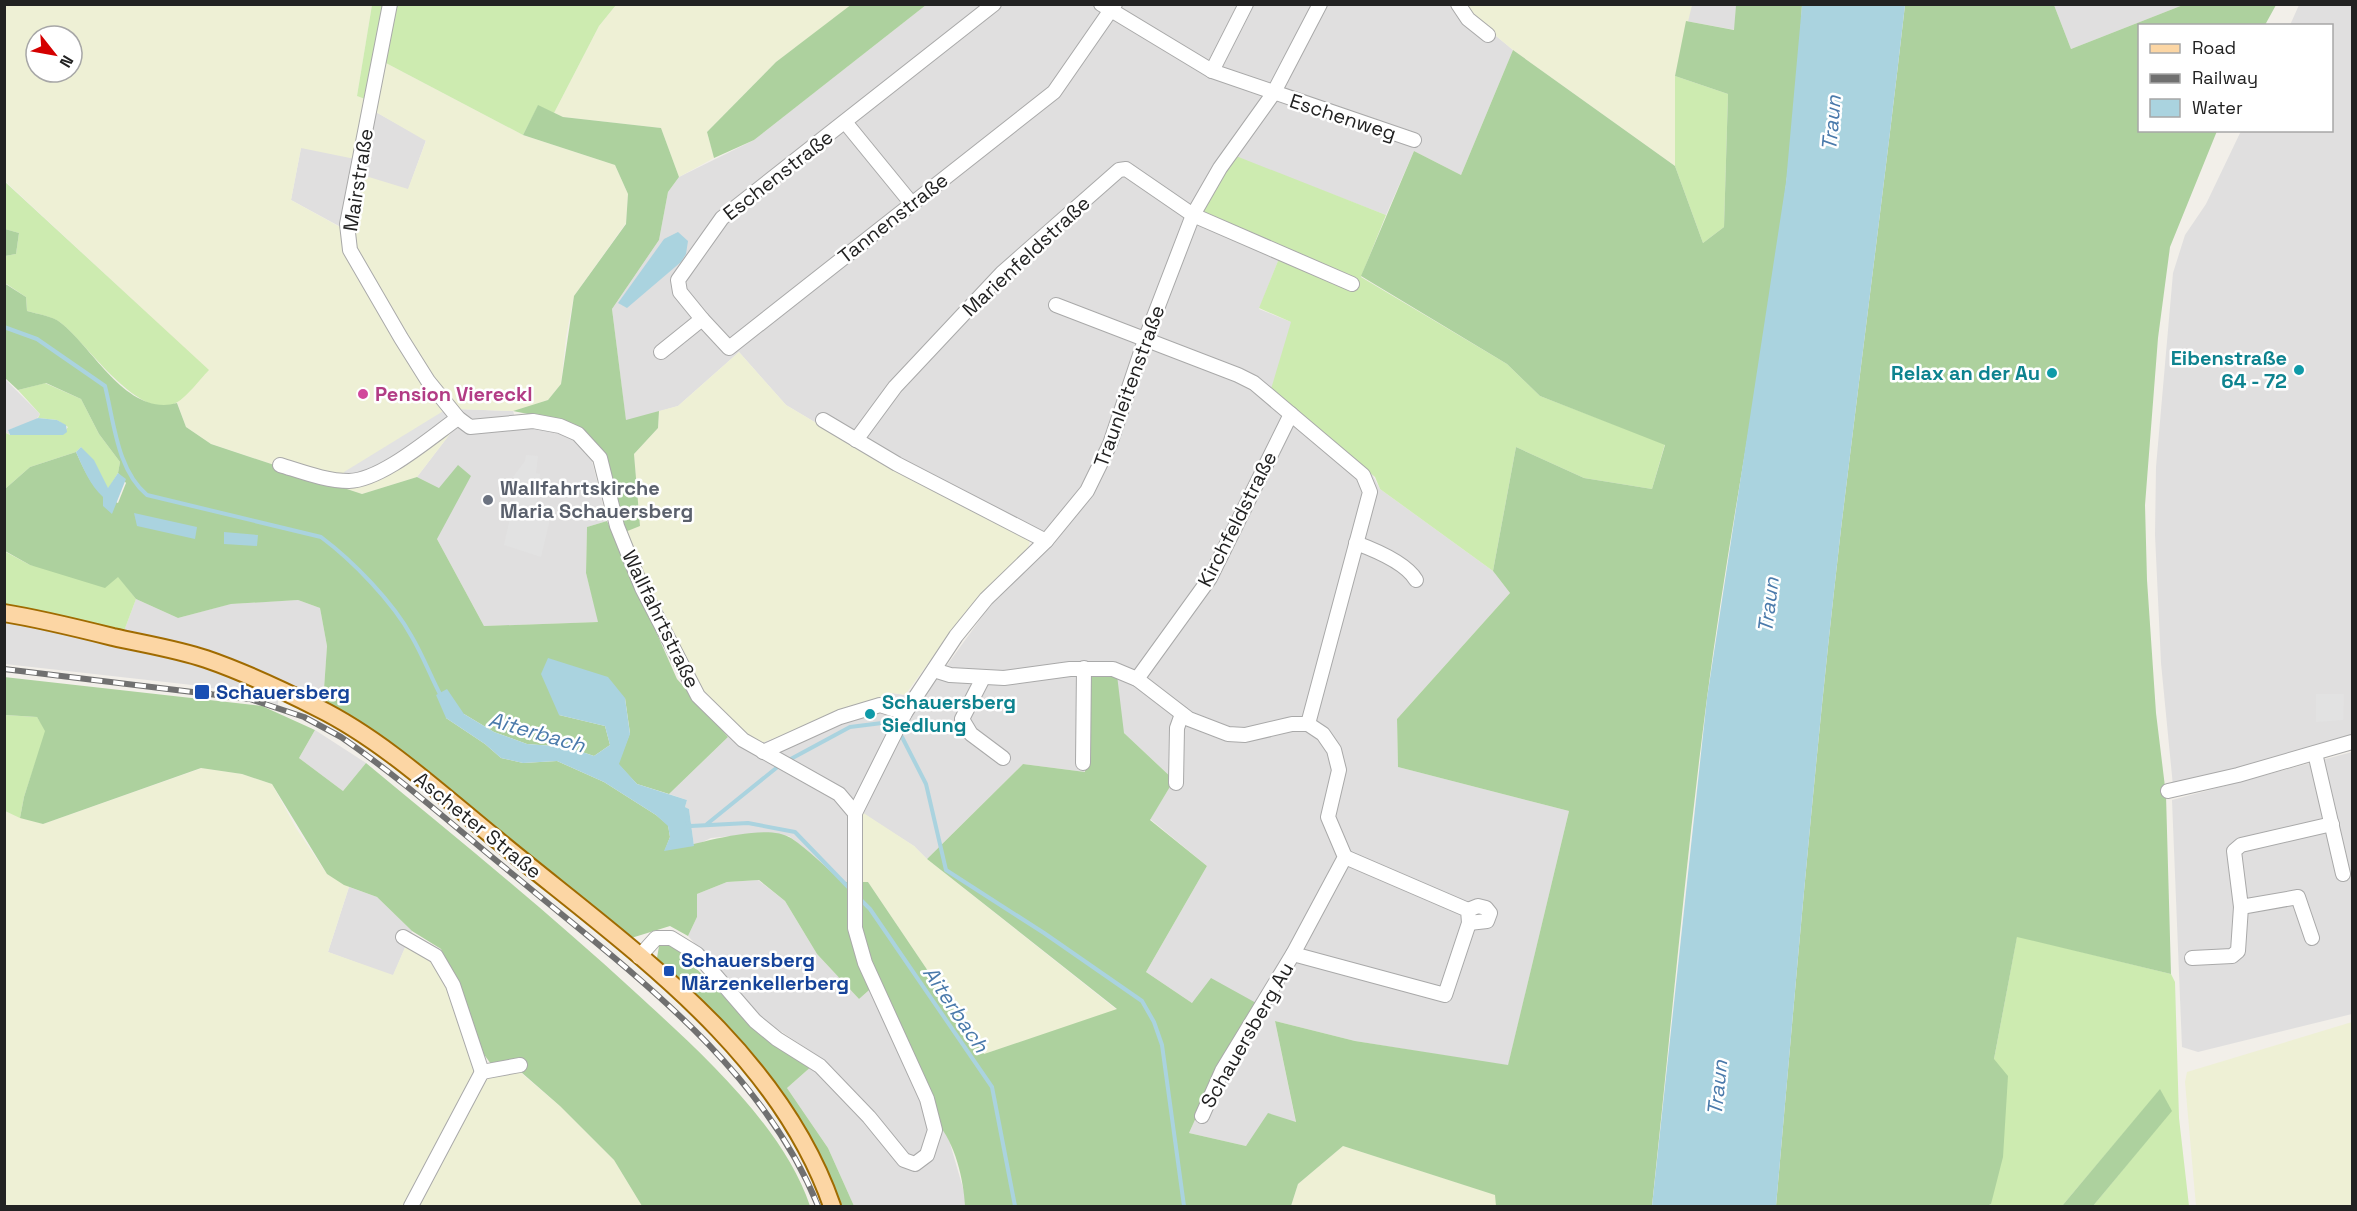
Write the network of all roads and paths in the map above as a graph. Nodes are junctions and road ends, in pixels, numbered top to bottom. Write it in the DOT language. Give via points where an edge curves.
graph roads {
  1 [pos="390,4"];
  2 [pos="994,4"];
  3 [pos="1246,4"];
  4 [pos="1320,4"];
  5 [pos="1458,4"];
  6 [pos="1108,7"];
  7 [pos="1488,35"];
  8 [pos="1212,71"];
  9 [pos="1273,94"];
  10 [pos="846,122"];
  11 [pos="1413,140"];
  12 [pos="912,204"];
  13 [pos="1193,215"];
  14 [pos="1352,284"];
  15 [pos="1056,305"];
  16 [pos="702,319"];
  17 [pos="1146,340"];
  18 [pos="661,352"];
  19 [pos="1291,414"];
  20 [pos="458,418"];
  21 [pos="823,420"];
  22 [pos="470,427"];
  23 [pos="856,440"];
  24 [pos="280,465"];
  25 [pos="1046,541"];
  26 [pos="1356,543"];
  27 [pos="1416,580"];
  28 [pos="4,613"];
  29 [pos="1084,668"];
  30 [pos="934,670"];
  31 [pos="983,678"];
  32 [pos="1137,679"];
  33 [pos="1182,714"];
  34 [pos="903,717"];
  35 [pos="1308,723"];
  36 [pos="2352,742"];
  37 [pos="2314,753"];
  38 [pos="768,755"];
  39 [pos="1003,758"];
  40 [pos="1083,763"];
  41 [pos="1176,783"];
  42 [pos="2168,791"];
  43 [pos="855,813"];
  44 [pos="2332,824"];
  45 [pos="1345,857"];
  46 [pos="2343,874"];
  47 [pos="2241,907"];
  48 [pos="403,937"];
  49 [pos="2312,938"];
  50 [pos="1293,954"];
  51 [pos="639,957"];
  52 [pos="2192,958"];
  53 [pos="520,1065"];
  54 [pos="480,1075"];
  55 [pos="1202,1116"];
  56 [pos="411,1206"];
  57 [pos="832,1206"];
  1 -- 20 [label="street, Mairstraße" via="350,207 348,240 401,338"];
  2 -- 10 [label="street, Eschenstraße"];
  3 -- 8 [label="street"];
  4 -- 9 [label="street, Traunleitenstraße"];
  5 -- 7 [label="street" via="1468,19"];
  6 -- 8 [label="street, Tannenstraße"];
  6 -- 12 [label="street, Tannenstraße" via="1054,92"];
  8 -- 9 [label="street, Tannenstraße"];
  9 -- 11 [label="street, Eschenweg"];
  9 -- 13 [label="street, Traunleitenstraße" via="1220,168"];
  10 -- 12 [label="street, Eschenstraße"];
  10 -- 16 [label="street, Eschenstraße" via="722,218 678,280 680,292"];
  12 -- 16 [label="street, Tannenstraße" via="729,348"];
  13 -- 14 [label="street"];
  13 -- 17 [label="street, Traunleitenstraße"];
  13 -- 23 [label="street, Marienfeldstraße" via="1126,169 1119,170 1002,273 895,387"];
  15 -- 17 [label="street"];
  16 -- 18 [label="street"];
  17 -- 19 [label="street" via="1254,383"];
  17 -- 25 [label="street, Traunleitenstraße" via="1099,470 1072,512"];
  19 -- 26 [label="street" via="1363,475 1370,492"];
  19 -- 32 [label="street, Kirchfeldstraße" via="1210,578"];
  20 -- 22 [label="street, Mairstraße"];
  20 -- 24 [label="street" via="375,474 351,481 328,479"];
  21 -- 23 [label="street"];
  22 -- 38 [label="street, Wallfahrtstraße" via="533,421 560,426 578,434 600,458 621,536 685,675 724,724"];
  23 -- 25 [label="street"];
  25 -- 30 [label="street, Traunleitenstraße" via="986,599"];
  26 -- 27 [label="street" via="1412,573"];
  26 -- 35 [label="street"];
  28 -- 51 [label="main road, Ascheter Straße" via="206,659 339,719 434,789"];
  29 -- 31 [label="street"];
  29 -- 32 [label="street" via="1113,669"];
  29 -- 40 [label="street"];
  30 -- 31 [label="street"];
  30 -- 34 [label="street, Traunleitenstraße"];
  31 -- 39 [label="street" via="962,719 971,734"];
  32 -- 33 [label="street"];
  33 -- 35 [label="street" via="1237,735"];
  33 -- 41 [label="street" via="1177,728"];
  34 -- 38 [label="street" via="890,706 880,705 840,717"];
  34 -- 43 [label="street, Traunleitenstraße"];
  35 -- 45 [label="street" via="1323,734 1334,750 1339,770 1328,817"];
  36 -- 37 [label="street"];
  37 -- 42 [label="street"];
  37 -- 44 [label="street"];
  38 -- 43 [label="street, Wallfahrtstraße" via="839,794"];
  43 -- 51 [label="street, Traunleitenstraße" via="855,928 865,963 927,1099 935,1130 927,1155 915,1164 904,1160 820,1066 755,1021 684,944 671,938 656,938"];
  44 -- 46 [label="street"];
  44 -- 47 [label="street" via="2241,845 2234,851"];
  45 -- 50 [label="street, Schauersberg Au"];
  45 -- 50 [label="street, Schauersberg Au" via="1469,917 1445,995"];
  47 -- 49 [label="street" via="2298,897"];
  47 -- 52 [label="street" via="2238,951 2232,956"];
  48 -- 54 [label="street" via="436,956 453,985"];
  50 -- 55 [label="street, Schauersberg Au" via="1222,1071"];
  51 -- 57 [label="main road, Ascheter Straße" via="724,1035 762,1078 803,1141"];
  53 -- 54 [label="street"];
  54 -- 56 [label="street"];
}
